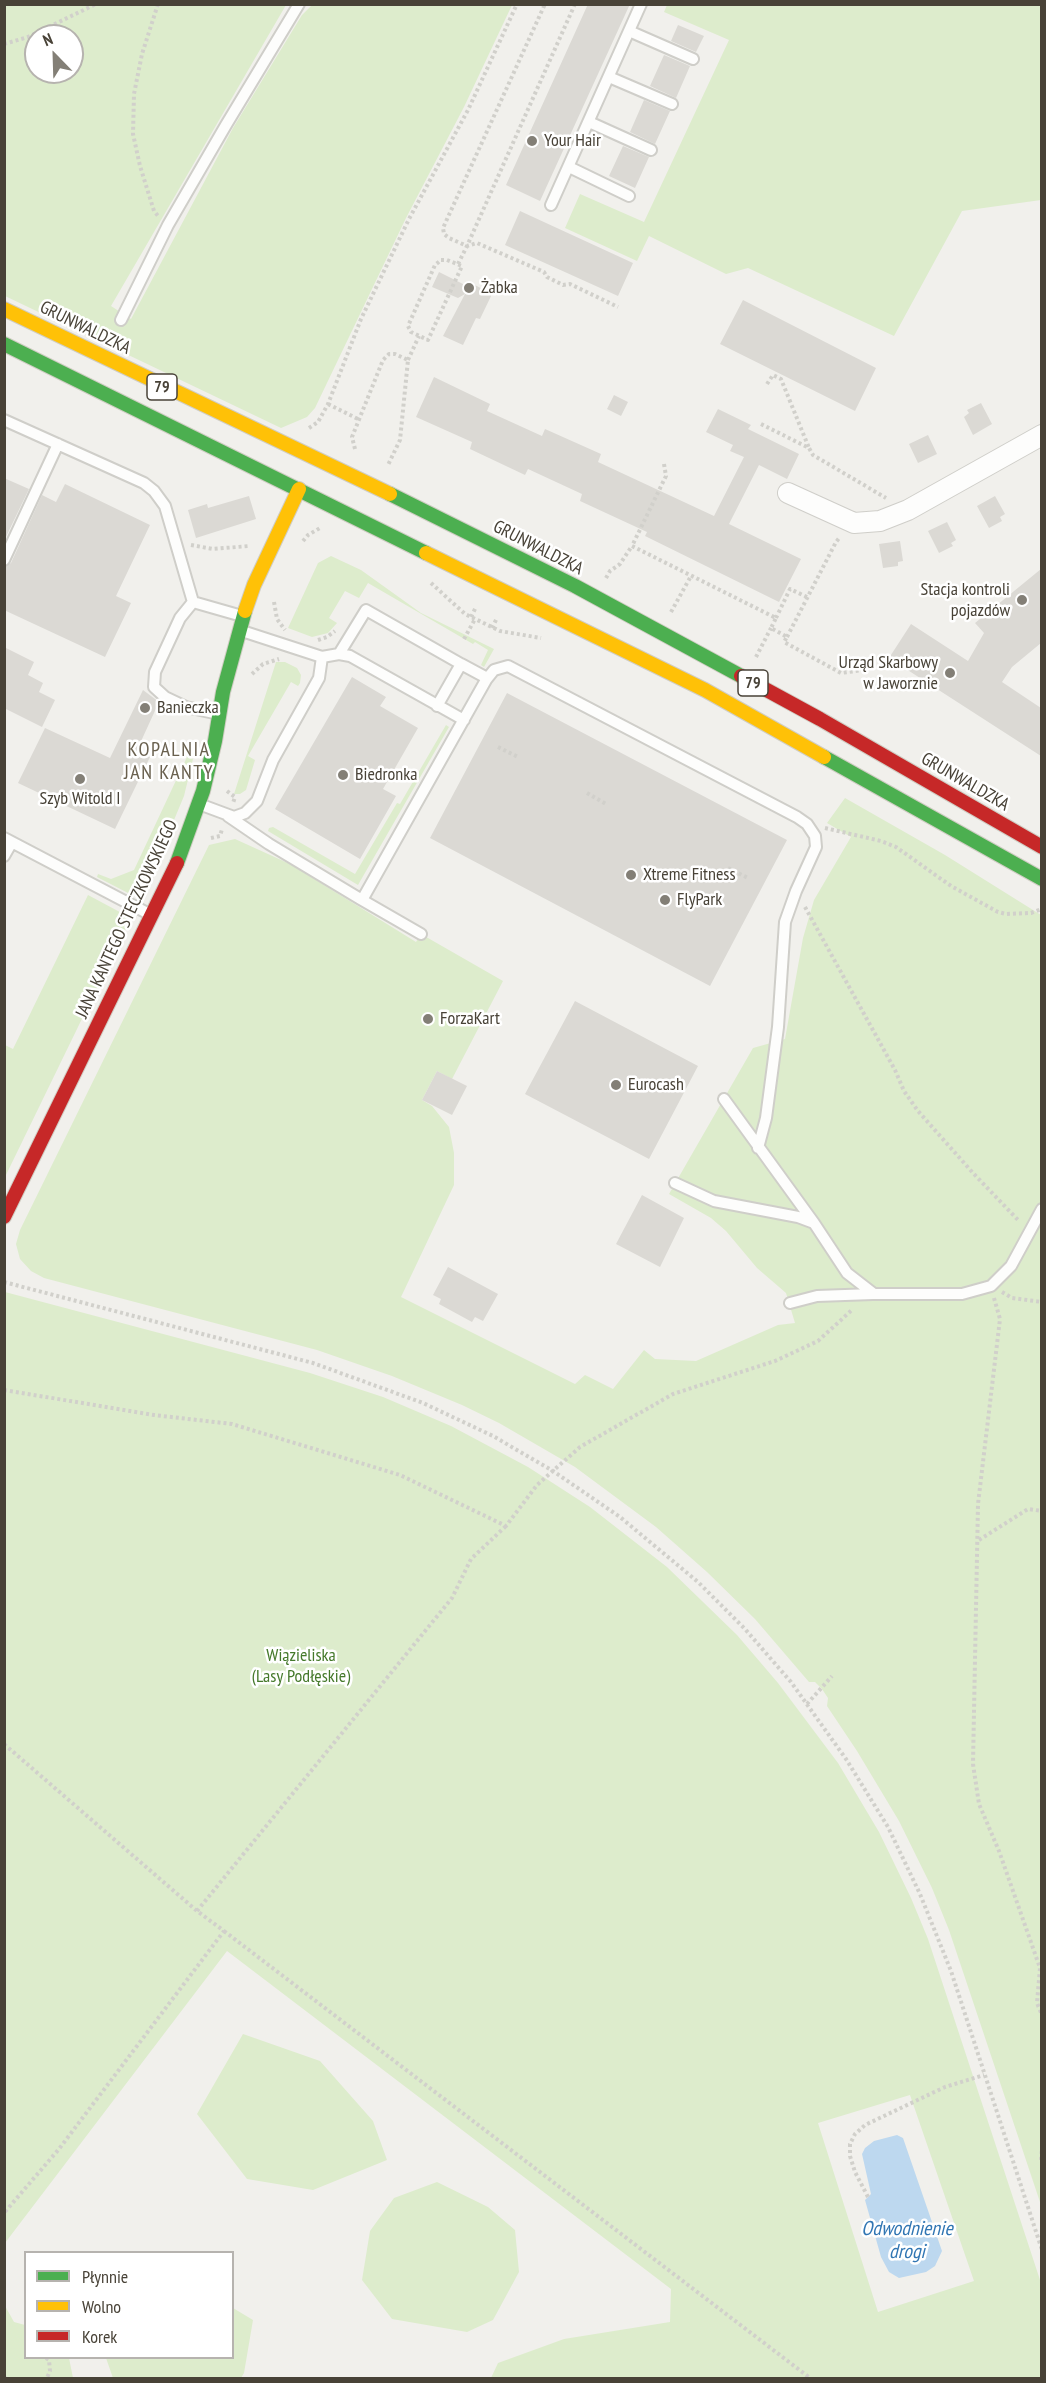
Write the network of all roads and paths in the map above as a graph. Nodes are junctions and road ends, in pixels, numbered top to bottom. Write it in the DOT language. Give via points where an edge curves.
graph roads {
  1 [pos="96,4"];
  2 [pos="158,4"];
  3 [pos="299,4"];
  4 [pos="517,4"];
  5 [pos="545,4"];
  6 [pos="575,4"];
  7 [pos="641,4"];
  8 [pos="629,31"];
  9 [pos="4,44"];
  10 [pos="693,59"];
  11 [pos="609,77"];
  12 [pos="672,104"];
  13 [pos="589,122"];
  14 [pos="651,150"];
  15 [pos="569,167"];
  16 [pos="629,196"];
  17 [pos="551,205"];
  18 [pos="168,225"];
  19 [pos="467,246"];
  20 [pos="458,264"];
  21 [pos="618,307"];
  22 [pos="4,309"];
  23 [pos="121,320"];
  24 [pos="419,336"];
  25 [pos="4,344"];
  26 [pos="408,360"];
  27 [pos="767,384"];
  28 [pos="4,420"];
  29 [pos="761,424"];
  30 [pos="1041,435"];
  31 [pos="58,444"];
  32 [pos="809,448"];
  33 [pos="664,464"];
  34 [pos="387,468"];
  35 [pos="298,489"];
  36 [pos="788,493"];
  37 [pos="892,501"];
  38 [pos="323,526"];
  39 [pos="176,539"];
  40 [pos="302,542"];
  41 [pos="836,542"];
  42 [pos="258,545"];
  43 [pos="632,546"];
  44 [pos="4,560"];
  45 [pos="691,576"];
  46 [pos="428,580"];
  47 [pos="602,586"];
  48 [pos="277,592"];
  49 [pos="807,597"];
  50 [pos="193,602"];
  51 [pos="476,607"];
  52 [pos="243,616"];
  53 [pos="473,618"];
  54 [pos="497,618"];
  55 [pos="776,618"];
  56 [pos="667,621"];
  57 [pos="339,624"];
  58 [pos="492,628"];
  59 [pos="771,628"];
  60 [pos="238,630"];
  61 [pos="291,634"];
  62 [pos="787,637"];
  63 [pos="543,638"];
  64 [pos="464,639"];
  65 [pos="309,640"];
  66 [pos="339,654"];
  67 [pos="322,657"];
  68 [pos="283,659"];
  69 [pos="754,660"];
  70 [pos="461,664"];
  71 [pos="863,670"];
  72 [pos="487,678"];
  73 [pos="249,682"];
  74 [pos="437,706"];
  75 [pos="219,714"];
  76 [pos="464,720"];
  77 [pos="498,747"];
  78 [pos="518,757"];
  79 [pos="586,793"];
  80 [pos="198,804"];
  81 [pos="606,804"];
  82 [pos="228,816"];
  83 [pos="807,824"];
  84 [pos="220,836"];
  85 [pos="226,836"];
  86 [pos="8,840"];
  87 [pos="1041,847"];
  88 [pos="4,856"];
  89 [pos="728,868"];
  90 [pos="748,878"];
  91 [pos="1041,879"];
  92 [pos="796,891"];
  93 [pos="362,900"];
  94 [pos="1041,909"];
  95 [pos="152,915"];
  96 [pos="421,934"];
  97 [pos="724,1099"];
  98 [pos="758,1148"];
  99 [pos="675,1183"];
  100 [pos="1041,1209"];
  101 [pos="4,1217"];
  102 [pos="814,1223"];
  103 [pos="1030,1232"];
  104 [pos="4,1282"];
  105 [pos="991,1286"];
  106 [pos="874,1294"];
  107 [pos="1041,1302"];
  108 [pos="790,1303"];
  109 [pos="4,1390"];
  110 [pos="553,1471"];
  111 [pos="1041,1511"];
  112 [pos="506,1526"];
  113 [pos="978,1540"];
  114 [pos="832,1676"];
  115 [pos="807,1704"];
  116 [pos="4,1744"];
  117 [pos="198,1911"];
  118 [pos="224,1931"];
  119 [pos="1041,2015"];
  120 [pos="984,2075"];
  121 [pos="1041,2148"];
  122 [pos="1041,2160"];
  123 [pos="868,2197"];
  124 [pos="4,2213"];
  125 [pos="1041,2250"];
  126 [pos="48,2359"];
  127 [pos="47,2379"];
  128 [pos="810,2379"];
  1 -- 9 [label="path" via="28,37"];
  2 -- 18 [label="path" via="134,94 133,134 154,211"];
  3 -- 18 [label="lane"];
  4 -- 26 [label="path" via="468,110 366,309 328,404 358,419 383,360 389,354"];
  5 -- 19 [label="path" via="443,228 449,238"];
  6 -- 19 [label="path"];
  7 -- 8 [label="lane"];
  8 -- 10 [label="lane"];
  8 -- 11 [label="lane"];
  11 -- 12 [label="lane"];
  11 -- 13 [label="lane"];
  13 -- 14 [label="lane"];
  13 -- 15 [label="lane"];
  15 -- 16 [label="lane"];
  15 -- 17 [label="lane"];
  18 -- 23 [label="lane"];
  19 -- 20 [label="path"];
  19 -- 21 [label="path" via="477,243"];
  20 -- 24 [label="path" via="462,266 428,340"];
  20 -- 24 [label="path" via="441,260 435,265 409,319 411,332"];
  22 -- 87 [label="main road, GRUNWALDZKA / 79" via="575,586 820,719"];
  24 -- 26 [label="path"];
  25 -- 35 [label="main road, 79"];
  26 -- 34 [label="path" via="400,440"];
  27 -- 32 [label="path" via="773,375 781,379"];
  28 -- 31 [label="lane"];
  29 -- 32 [label="path"];
  30 -- 36 [label="street" via="908,510 880,521 854,523"];
  31 -- 39 [label="lane" via="154,490 165,506"];
  31 -- 44 [label="lane"];
  32 -- 37 [label="path" via="813,455"];
  33 -- 43 [label="path" via="666,476"];
  35 -- 52 [label="main road, JANA KANTEGO STECZKOWSKIEGO"];
  35 -- 91 [label="main road, 79" via="705,690"];
  38 -- 40 [label="path"];
  39 -- 42 [label="path" via="202,549"];
  39 -- 50 [label="lane"];
  41 -- 49 [label="path"];
  43 -- 45 [label="path"];
  43 -- 47 [label="path"];
  45 -- 55 [label="path"];
  45 -- 56 [label="path"];
  46 -- 53 [label="path"];
  48 -- 61 [label="path" via="275,614"];
  49 -- 55 [label="path" via="790,589"];
  49 -- 62 [label="path"];
  50 -- 52 [label="lane"];
  50 -- 75 [label="lane" via="180,618 155,672 154,687 186,706"];
  51 -- 53 [label="path"];
  52 -- 60 [label="main road, JANA KANTEGO STECZKOWSKIEGO"];
  53 -- 58 [label="path"];
  53 -- 64 [label="path"];
  54 -- 58 [label="path"];
  55 -- 59 [label="path"];
  57 -- 65 [label="path" via="327,638"];
  58 -- 63 [label="path"];
  59 -- 62 [label="path"];
  59 -- 69 [label="path"];
  60 -- 67 [label="lane"];
  60 -- 75 [label="main road, JANA KANTEGO STECZKOWSKIEGO"];
  62 -- 71 [label="path" via="784,642 841,673"];
  66 -- 67 [label="lane"];
  66 -- 70 [label="lane" via="366,609"];
  66 -- 74 [label="lane" via="350,656"];
  67 -- 82 [label="lane" via="319,678 273,760 257,801 240,816"];
  68 -- 73 [label="path" via="263,664"];
  70 -- 72 [label="lane"];
  70 -- 74 [label="lane"];
  72 -- 76 [label="lane"];
  72 -- 83 [label="lane" via="494,670 508,666 518,670"];
  74 -- 76 [label="lane"];
  75 -- 80 [label="main road, JANA KANTEGO STECZKOWSKIEGO"];
  76 -- 93 [label="lane"];
  77 -- 78 [label="path"];
  79 -- 81 [label="path"];
  80 -- 82 [label="lane"];
  80 -- 95 [label="main road, JANA KANTEGO STECZKOWSKIEGO" via="178,861"];
  82 -- 93 [label="lane"];
  83 -- 92 [label="lane" via="815,836 816,847"];
  83 -- 94 [label="path" via="896,847 951,886 998,912 1030,913"];
  84 -- 85 [label="path"];
  86 -- 88 [label="lane"];
  86 -- 95 [label="lane"];
  89 -- 90 [label="path"];
  92 -- 98 [label="lane" via="785,922 778,1027 766,1118"];
  92 -- 103 [label="path" via="904,1091 973,1173"];
  93 -- 96 [label="lane"];
  95 -- 101 [label="main road, JANA KANTEGO STECZKOWSKIEGO"];
  97 -- 98 [label="lane"];
  98 -- 102 [label="lane"];
  99 -- 102 [label="lane" via="714,1201"];
  100 -- 103 [label="lane"];
  102 -- 106 [label="lane" via="847,1273"];
  103 -- 105 [label="lane" via="1011,1266"];
  104 -- 110 [label="path" via="348,1374 456,1418"];
  105 -- 106 [label="lane" via="962,1294"];
  105 -- 107 [label="path" via="1012,1298"];
  105 -- 113 [label="path" via="1000,1319 978,1504"];
  106 -- 108 [label="lane" via="817,1296"];
  106 -- 110 [label="path" via="818,1341 775,1361 673,1394 580,1447"];
  109 -- 112 [label="path" via="232,1424 400,1475"];
  110 -- 112 [label="path" via="537,1485"];
  110 -- 115 [label="path" via="620,1516 698,1582"];
  111 -- 113 [label="path" via="1028,1509"];
  112 -- 117 [label="path" via="471,1559 452,1598"];
  113 -- 119 [label="path" via="973,1764 979,1804 1040,1968 1037,2003"];
  114 -- 115 [label="path"];
  115 -- 120 [label="path" via="882,1818 920,1894 951,1971"];
  116 -- 117 [label="path"];
  117 -- 118 [label="path"];
  118 -- 124 [label="path" via="58,2149"];
  118 -- 128 [label="path"];
  120 -- 123 [label="path" via="934,2092 855,2133 850,2156"];
  120 -- 125 [label="path"];
  121 -- 122 [label="path"];
  126 -- 127 [label="path"];
}
